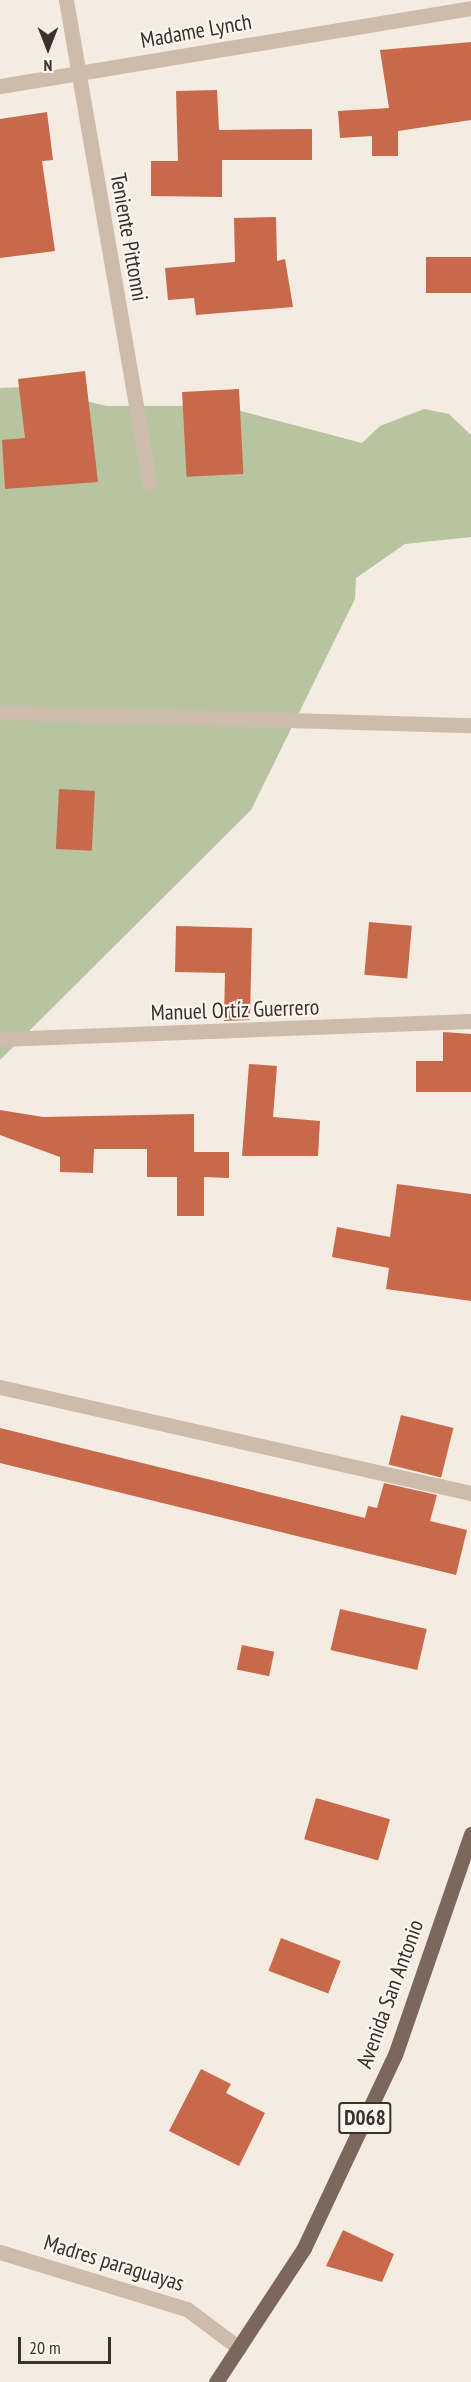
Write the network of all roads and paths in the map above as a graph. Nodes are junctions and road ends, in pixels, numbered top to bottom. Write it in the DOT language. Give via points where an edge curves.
graph roads {
  1 [pos="66,0"];
  2 [pos="471,8"];
  3 [pos="78,74"];
  4 [pos="0,86"];
  5 [pos="149,483"];
  6 [pos="0,712"];
  7 [pos="471,725"];
  8 [pos="471,1021"];
  9 [pos="0,1039"];
  10 [pos="0,1387"];
  11 [pos="471,1493"];
  12 [pos="471,1838"];
  13 [pos="0,2252"];
  14 [pos="239,2348"];
  15 [pos="216,2382"];
  1 -- 3 [label="street, Teniente Pittonni"];
  2 -- 3 [label="street, Madame Lynch"];
  3 -- 4 [label="street, Madame Lynch"];
  3 -- 5 [label="street, Teniente Pittonni"];
  6 -- 7 [label="street"];
  8 -- 9 [label="street, Manuel Ortíz Guerrero"];
  10 -- 11 [label="street"];
  12 -- 14 [label="main road, Avenida San Antonio / D068" via="395,2055 304,2248"];
  13 -- 14 [label="street, Madres paraguayas" via="187,2309"];
  14 -- 15 [label="main road, Avenida San Antonio / D068"];
}
